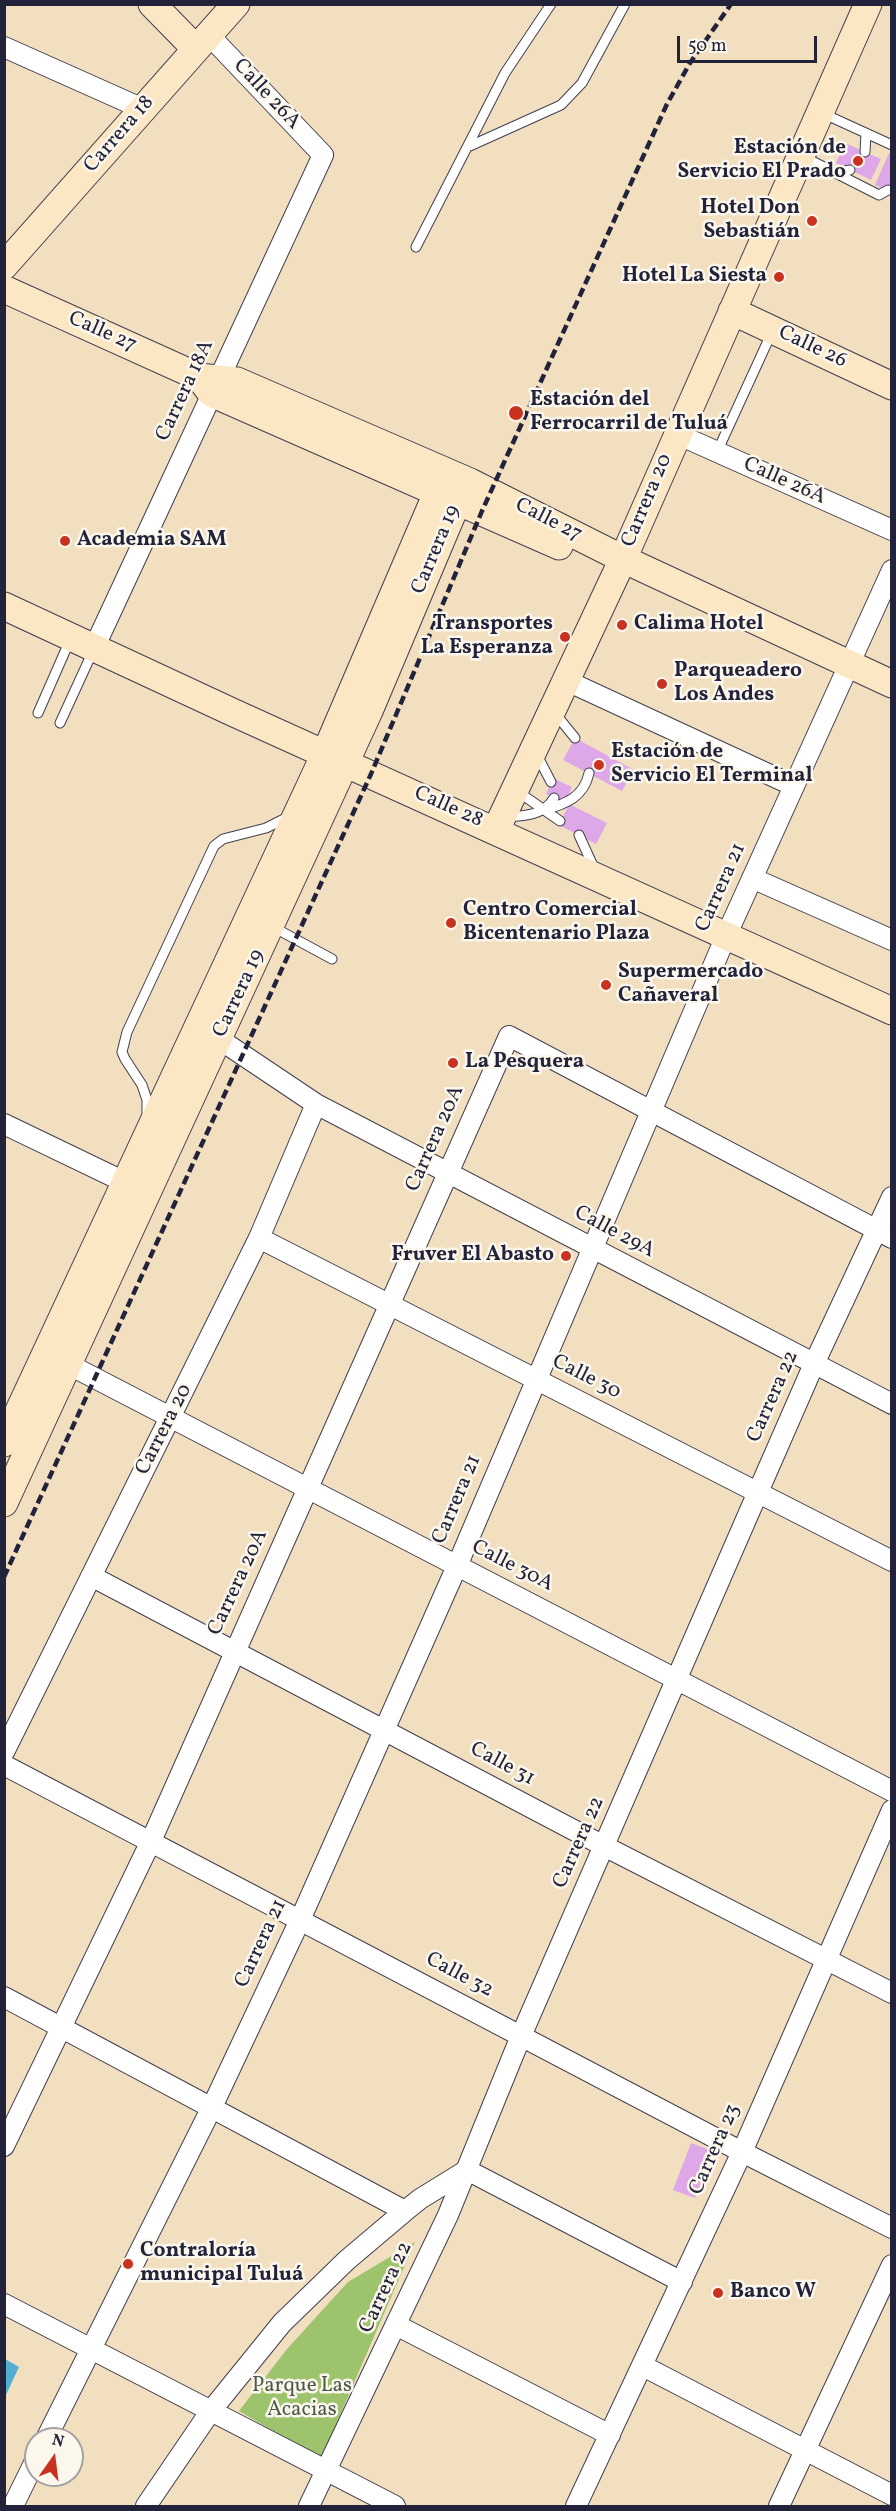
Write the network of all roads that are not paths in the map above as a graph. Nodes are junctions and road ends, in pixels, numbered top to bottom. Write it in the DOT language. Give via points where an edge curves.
graph roads {
  1 [pos="152,4"];
  2 [pos="236,4"];
  3 [pos="551,4"];
  4 [pos="625,4"];
  5 [pos="868,4"];
  6 [pos="203,42"];
  7 [pos="4,47"];
  8 [pos="142,109"];
  9 [pos="820,112"];
  10 [pos="866,134"];
  11 [pos="891,145"];
  12 [pos="470,146"];
  13 [pos="865,152"];
  14 [pos="323,155"];
  15 [pos="801,156"];
  16 [pos="850,170"];
  17 [pos="834,173"];
  18 [pos="888,190"];
  19 [pos="416,247"];
  20 [pos="4,266"];
  21 [pos="4,289"];
  22 [pos="732,311"];
  23 [pos="773,330"];
  24 [pos="842,362"];
  25 [pos="891,375"];
  26 [pos="209,383"];
  27 [pos="891,386"];
  28 [pos="677,434"];
  29 [pos="717,452"];
  30 [pos="452,486"];
  31 [pos="891,530"];
  32 [pos="620,566"];
  33 [pos="891,570"];
  34 [pos="4,606"];
  35 [pos="83,643"];
  36 [pos="848,665"];
  37 [pos="565,680"];
  38 [pos="891,684"];
  39 [pos="552,709"];
  40 [pos="38,713"];
  41 [pos="60,723"];
  42 [pos="575,738"];
  43 [pos="534,749"];
  44 [pos="335,758"];
  45 [pos="589,773"];
  46 [pos="551,782"];
  47 [pos="794,786"];
  48 [pos="515,789"];
  49 [pos="554,798"];
  50 [pos="303,803"];
  51 [pos="544,810"];
  52 [pos="560,821"];
  53 [pos="499,824"];
  54 [pos="579,835"];
  55 [pos="598,877"];
  56 [pos="752,878"];
  57 [pos="271,926"];
  58 [pos="726,936"];
  59 [pos="891,940"];
  60 [pos="332,959"];
  61 [pos="891,1011"];
  62 [pos="219,1039"];
  63 [pos="316,1104"];
  64 [pos="650,1110"];
  65 [pos="4,1124"];
  66 [pos="141,1151"];
  67 [pos="447,1173"];
  68 [pos="137,1188"];
  69 [pos="891,1197"];
  70 [pos="884,1234"];
  71 [pos="259,1238"];
  72 [pos="592,1248"];
  73 [pos="389,1305"];
  74 [pos="58,1359"];
  75 [pos="814,1364"];
  76 [pos="536,1379"];
  77 [pos="891,1404"];
  78 [pos="171,1418"];
  79 [pos="4,1443"];
  80 [pos="309,1489"];
  81 [pos="758,1492"];
  82 [pos="4,1503"];
  83 [pos="891,1561"];
  84 [pos="457,1566"];
  85 [pos="91,1576"];
  86 [pos="235,1650"];
  87 [pos="677,1680"];
  88 [pos="385,1730"];
  89 [pos="4,1752"];
  90 [pos="4,1765"];
  91 [pos="891,1791"];
  92 [pos="891,1810"];
  93 [pos="151,1842"];
  94 [pos="604,1846"];
  95 [pos="300,1920"];
  96 [pos="826,1960"];
  97 [pos="891,1993"];
  98 [pos="4,1997"];
  99 [pos="62,2028"];
  100 [pos="521,2036"];
  101 [pos="212,2107"];
  102 [pos="4,2146"];
  103 [pos="742,2152"];
  104 [pos="467,2170"];
  105 [pos="405,2211"];
  106 [pos="891,2228"];
  107 [pos="891,2265"];
  108 [pos="682,2282"];
  109 [pos="4,2304"];
  110 [pos="396,2325"];
  111 [pos="90,2349"];
  112 [pos="643,2366"];
  113 [pos="210,2412"];
  114 [pos="52,2427"];
  115 [pos="610,2435"];
  116 [pos="806,2451"];
  117 [pos="325,2471"];
  118 [pos="24,2484"];
  119 [pos="891,2495"];
  120 [pos="13,2506"];
  121 [pos="146,2506"];
  122 [pos="309,2506"];
  123 [pos="394,2506"];
  124 [pos="576,2506"];
  125 [pos="779,2506"];
  1 -- 6 [label="main road, Calle 26A"];
  2 -- 6 [label="main road, Carrera 18"];
  3 -- 12 [label="lane" via="511,64"];
  4 -- 12 [label="lane" via="582,83 561,105"];
  5 -- 9 [label="main road, Carrera 20"];
  6 -- 8 [label="main road, Carrera 18"];
  6 -- 14 [label="street, Calle 26A"];
  7 -- 8 [label="street"];
  8 -- 20 [label="main road, Carrera 18"];
  9 -- 10 [label="lane"];
  9 -- 15 [label="main road, Carrera 20"];
  10 -- 11 [label="lane"];
  10 -- 13 [label="lane"];
  12 -- 19 [label="lane"];
  14 -- 26 [label="street, Carrera 18A"];
  15 -- 17 [label="lane"];
  15 -- 22 [label="main road, Carrera 20"];
  16 -- 17 [label="lane"];
  17 -- 18 [label="lane" via="879,195"];
  21 -- 26 [label="main road, Calle 27"];
  22 -- 23 [label="main road, Calle 26"];
  22 -- 28 [label="main road, Carrera 20"];
  23 -- 24 [label="main road, Calle 26"];
  23 -- 29 [label="lane"];
  24 -- 25 [label="lane" via="858,358"];
  24 -- 27 [label="main road, Calle 26"];
  26 -- 30 [label="main road, Calle 27" via="237,381"];
  26 -- 35 [label="street, Carrera 18A"];
  28 -- 29 [label="street, Calle 26A"];
  28 -- 32 [label="main road, Carrera 20"];
  29 -- 31 [label="street, Calle 26A"];
  30 -- 32 [label="main road, Calle 27"];
  30 -- 44 [label="main road, Carrera 19" via="374,701"];
  32 -- 36 [label="main road, Calle 27"];
  32 -- 37 [label="main road, Carrera 20"];
  33 -- 36 [label="street, Carrera 21"];
  34 -- 35 [label="main road, Calle 28"];
  35 -- 40 [label="lane"];
  35 -- 41 [label="lane"];
  35 -- 44 [label="main road, Calle 28"];
  36 -- 38 [label="main road, Calle 27"];
  36 -- 47 [label="street, Carrera 21"];
  37 -- 39 [label="main road, Carrera 20"];
  37 -- 47 [label="street"];
  39 -- 42 [label="lane"];
  39 -- 43 [label="main road, Carrera 20"];
  43 -- 46 [label="lane"];
  43 -- 48 [label="main road, Carrera 20"];
  44 -- 50 [label="main road, Carrera 19"];
  44 -- 53 [label="main road, Calle 28"];
  44 -- 57 [label="main road, Carrera 19"];
  45 -- 51 [label="lane" via="582,790 572,800"];
  47 -- 56 [label="street, Carrera 21"];
  48 -- 51 [label="lane"];
  48 -- 53 [label="main road, Carrera 20"];
  49 -- 51 [label="lane"];
  50 -- 66 [label="main road, Carrera 19"];
  50 -- 66 [label="lane" via="277,824 223,839 214,846 127,1032 124,1059 147,1100"];
  51 -- 52 [label="lane"];
  51 -- 53 [label="lane"];
  53 -- 55 [label="main road, Calle 28"];
  54 -- 55 [label="lane"];
  55 -- 58 [label="main road, Calle 28"];
  56 -- 58 [label="street, Carrera 21"];
  56 -- 59 [label="street"];
  57 -- 60 [label="lane"];
  57 -- 62 [label="main road, Carrera 19"];
  58 -- 61 [label="main road, Calle 28"];
  58 -- 64 [label="street, Carrera 21"];
  62 -- 63 [label="street, Calle 29A"];
  62 -- 68 [label="main road, Carrera 19"];
  63 -- 67 [label="street, Calle 29A"];
  63 -- 71 [label="street, Carrera 20"];
  64 -- 67 [label="street, Carrera 20A" via="509,1036"];
  64 -- 70 [label="street"];
  64 -- 72 [label="street, Carrera 21"];
  65 -- 68 [label="street"];
  66 -- 68 [label="main road, Carrera 19"];
  67 -- 72 [label="street, Calle 29A"];
  67 -- 73 [label="street, Carrera 20A"];
  68 -- 74 [label="main road, Carrera 19"];
  69 -- 70 [label="street, Carrera 22"];
  70 -- 75 [label="street, Carrera 22"];
  71 -- 73 [label="street, Calle 30"];
  71 -- 78 [label="street, Carrera 20"];
  72 -- 75 [label="street, Calle 29A"];
  72 -- 76 [label="street, Carrera 21"];
  73 -- 76 [label="street, Calle 30"];
  73 -- 80 [label="street, Carrera 20A"];
  74 -- 78 [label="street, Calle 30A"];
  74 -- 79 [label="main road, Carrera 19"];
  74 -- 82 [label="main road, Carrera 19"];
  75 -- 77 [label="street, Calle 29A"];
  75 -- 81 [label="street, Carrera 22"];
  76 -- 81 [label="street, Calle 30"];
  76 -- 84 [label="street, Carrera 21"];
  78 -- 80 [label="street, Calle 30A"];
  78 -- 85 [label="street, Carrera 20"];
  80 -- 84 [label="street, Calle 30A"];
  80 -- 86 [label="street, Carrera 20A"];
  81 -- 83 [label="street, Calle 30"];
  81 -- 87 [label="street, Carrera 22"];
  84 -- 87 [label="street, Calle 30A"];
  84 -- 88 [label="street, Carrera 21"];
  85 -- 86 [label="street, Calle 31"];
  85 -- 89 [label="street, Carrera 20"];
  86 -- 88 [label="street, Calle 31"];
  86 -- 93 [label="street, Carrera 20A"];
  87 -- 91 [label="street, Calle 30A"];
  87 -- 94 [label="street, Carrera 22"];
  88 -- 94 [label="street, Calle 31"];
  88 -- 95 [label="street, Carrera 21"];
  90 -- 93 [label="street, Calle 32"];
  92 -- 96 [label="street, Carrera 23"];
  93 -- 95 [label="street, Calle 32"];
  93 -- 99 [label="street, Carrera 20A"];
  94 -- 96 [label="street, Calle 31"];
  94 -- 100 [label="street, Carrera 22"];
  95 -- 100 [label="street, Calle 32"];
  95 -- 101 [label="street, Carrera 21"];
  96 -- 97 [label="street, Calle 31"];
  96 -- 103 [label="street, Carrera 23"];
  98 -- 99 [label="street"];
  99 -- 101 [label="street"];
  99 -- 102 [label="street, Carrera 20A"];
  100 -- 103 [label="street, Calle 32"];
  100 -- 104 [label="street, Carrera 22"];
  101 -- 105 [label="street"];
  101 -- 111 [label="street, Carrera 21"];
  103 -- 106 [label="street, Calle 32"];
  103 -- 108 [label="street, Carrera 23"];
  104 -- 105 [label="street"];
  104 -- 108 [label="street"];
  104 -- 110 [label="street, Carrera 22"];
  105 -- 113 [label="street" via="282,2323"];
  107 -- 116 [label="street"];
  108 -- 112 [label="street, Carrera 23"];
  109 -- 111 [label="street"];
  110 -- 115 [label="street"];
  110 -- 117 [label="street, Carrera 22"];
  111 -- 113 [label="street"];
  111 -- 114 [label="street, Carrera 21"];
  112 -- 115 [label="street, Carrera 23"];
  112 -- 116 [label="street"];
  113 -- 117 [label="street"];
  113 -- 121 [label="street"];
  115 -- 124 [label="street, Carrera 23"];
  116 -- 119 [label="street"];
  116 -- 125 [label="street"];
  117 -- 122 [label="street, Carrera 22"];
  117 -- 123 [label="street"];
  118 -- 120 [label="street"];
}
